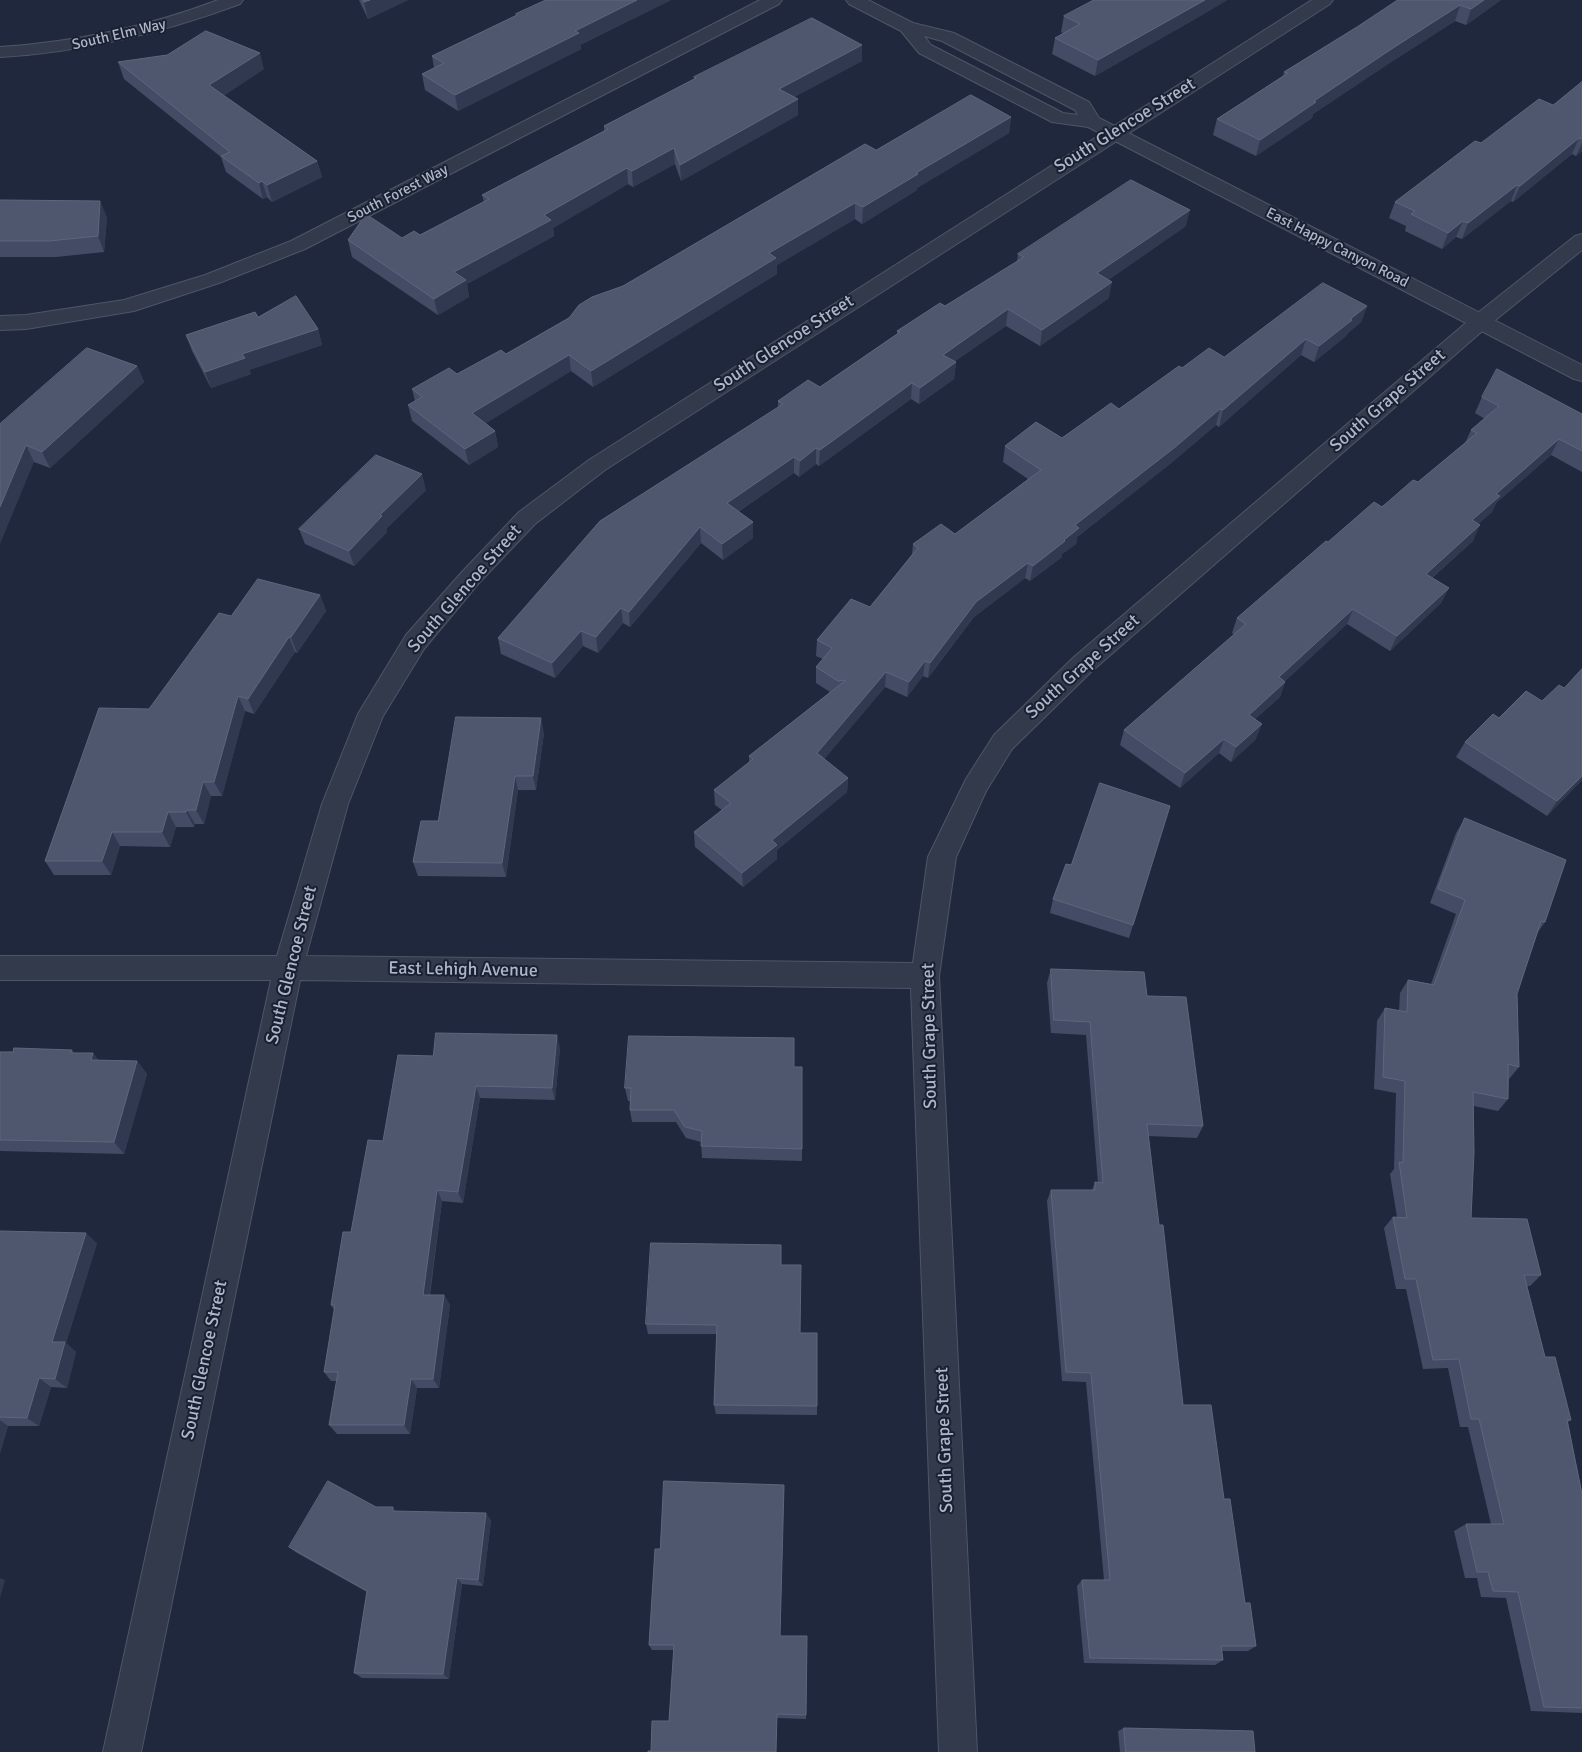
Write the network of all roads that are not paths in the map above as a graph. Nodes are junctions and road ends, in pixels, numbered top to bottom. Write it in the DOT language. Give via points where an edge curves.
graph roads {
  1 [pos="234,0"];
  2 [pos="773,0"];
  3 [pos="855,0"];
  4 [pos="1324,0"];
  5 [pos="0,52"];
  6 [pos="1103,128"];
  7 [pos="1582,240"];
  8 [pos="1480,321"];
  9 [pos="0,323"];
  10 [pos="1582,374"];
  11 [pos="0,968"];
  12 [pos="288,968"];
  13 [pos="925,976"];
  14 [pos="122,1752"];
  15 [pos="958,1752"];
  1 -- 5 [label="street, South Elm Way" via="150,30 111,39 75,46"];
  2 -- 9 [label="street, South Forest Way" via="298,245 212,280 127,306"];
  3 -- 6 [label="street, East Happy Canyon Road" via="907,27 925,49 1050,114"];
  4 -- 6 [label="street, South Glencoe Street"];
  6 -- 8 [label="street, East Happy Canyon Road"];
  6 -- 12 [label="street, South Glencoe Street" via="597,465 527,518 415,642 371,714 336,804"];
  7 -- 8 [label="street, South Grape Street"];
  8 -- 10 [label="street, East Happy Canyon Road"];
  8 -- 13 [label="street, South Grape Street" via="1090,658 1003,742 975,786 942,857"];
  11 -- 12 [label="street, East Lehigh Avenue"];
  12 -- 13 [label="street, East Lehigh Avenue"];
  12 -- 14 [label="street, South Glencoe Street"];
  13 -- 15 [label="street, South Grape Street"];
}
